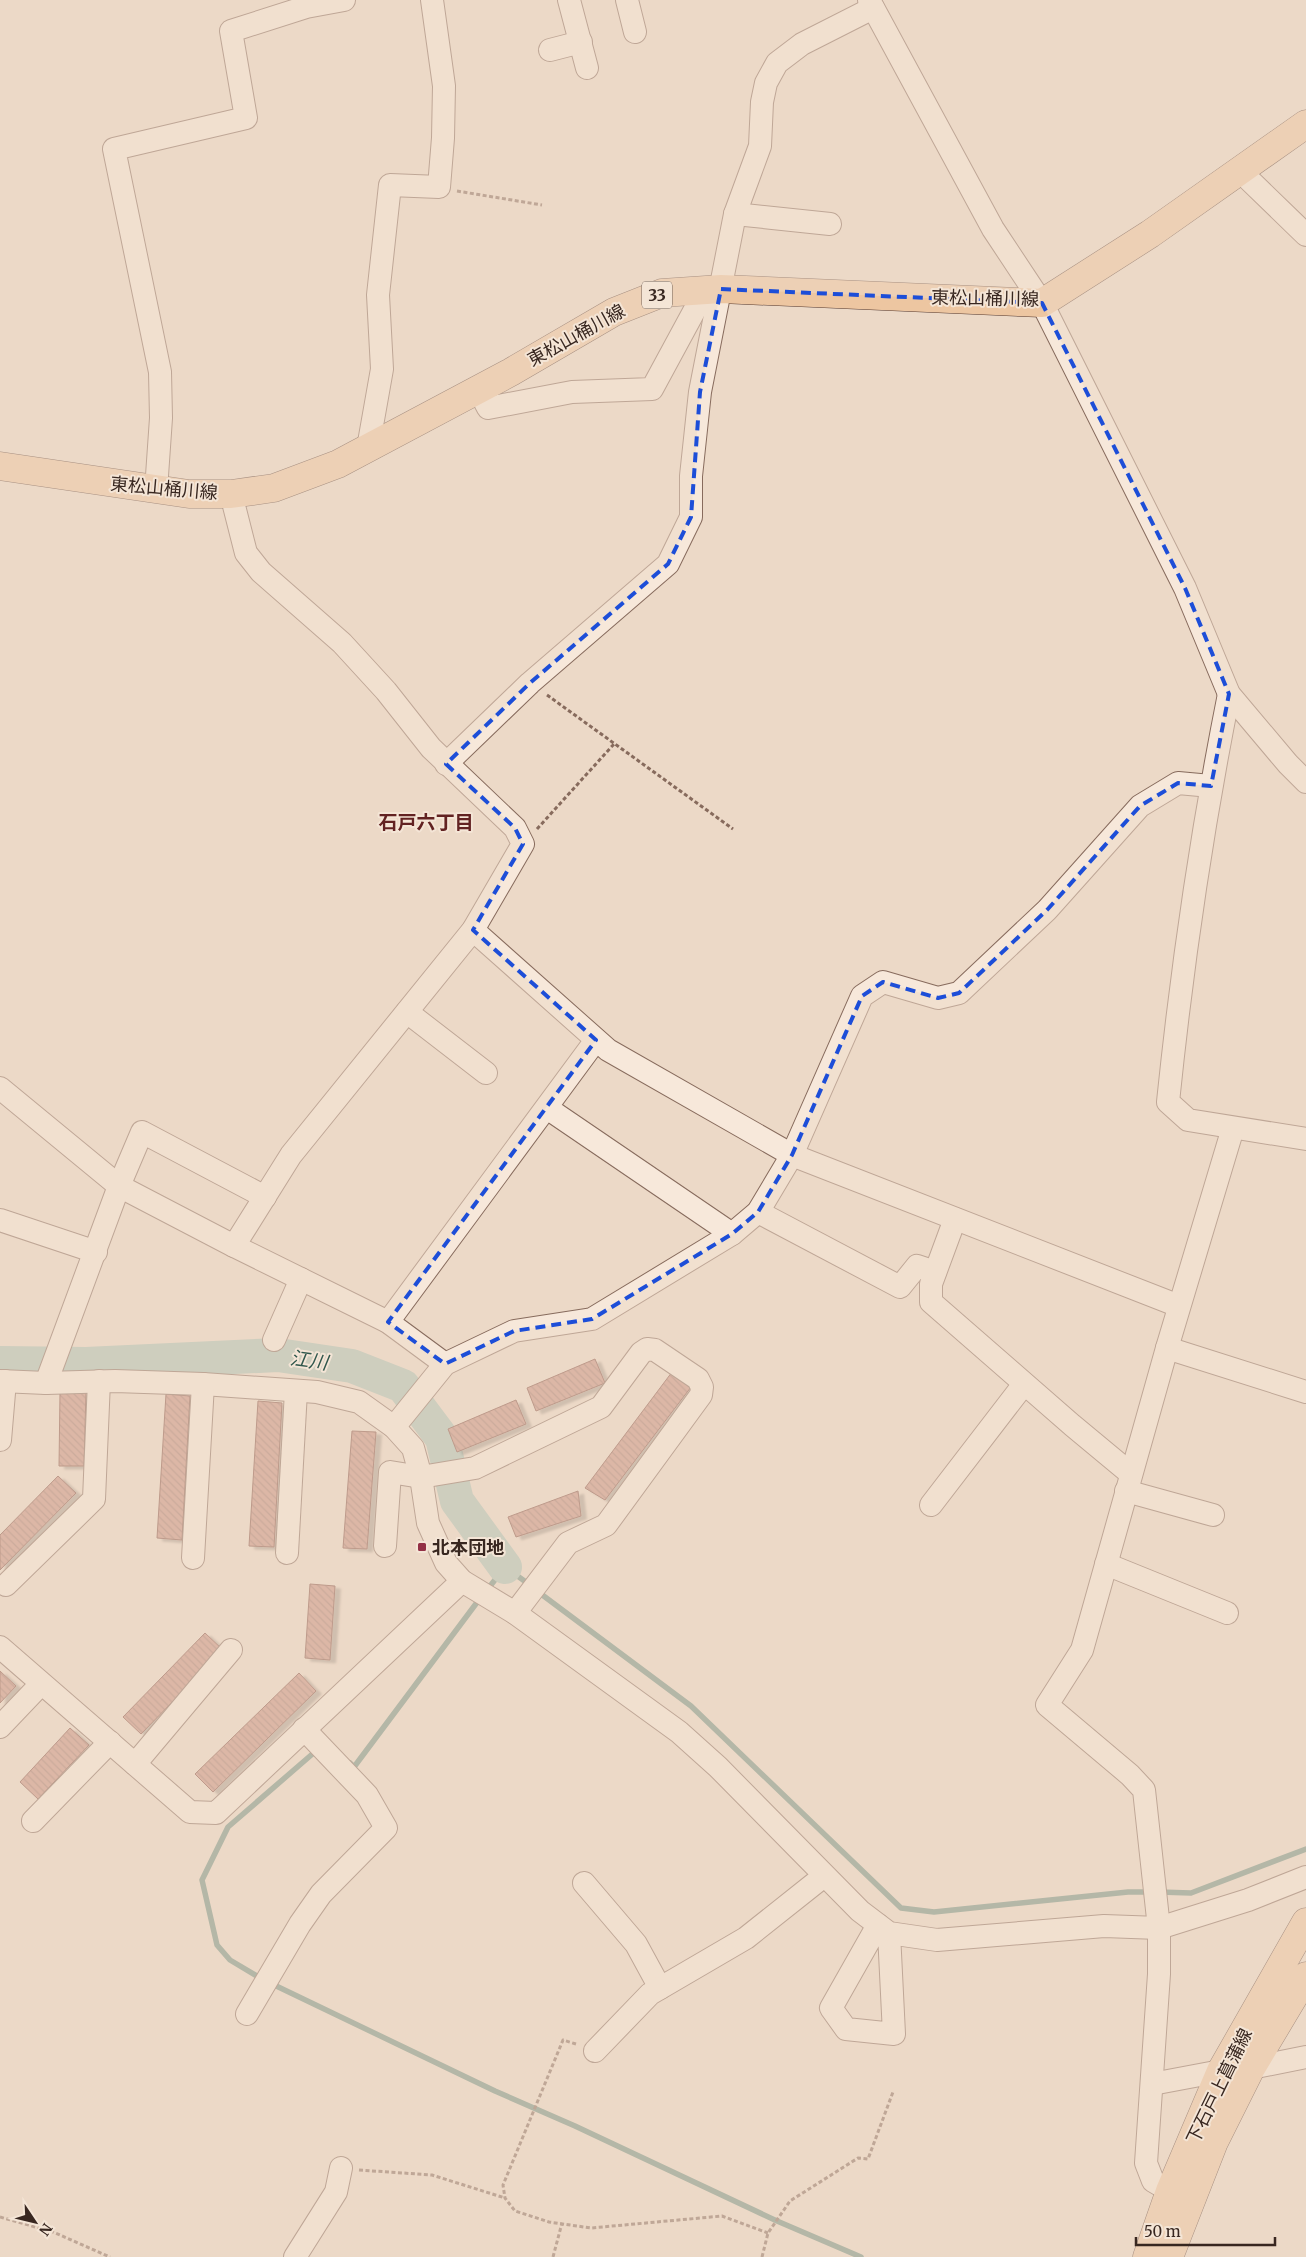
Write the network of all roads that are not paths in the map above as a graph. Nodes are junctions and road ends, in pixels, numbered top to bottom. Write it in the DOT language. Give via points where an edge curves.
graph roads {
  1 [pos="344,0"];
  2 [pos="432,0"];
  3 [pos="569,0"];
  4 [pos="627,0"];
  5 [pos="871,4"];
  6 [pos="635,32"];
  7 [pos="581,42"];
  8 [pos="550,50"];
  9 [pos="588,68"];
  10 [pos="1303,131"];
  11 [pos="1240,171"];
  12 [pos="735,214"];
  13 [pos="830,224"];
  14 [pos="1306,235"];
  15 [pos="713,290"];
  16 [pos="1042,303"];
  17 [pos="478,389"];
  18 [pos="368,448"];
  19 [pos="0,466"];
  20 [pos="156,490"];
  21 [pos="231,494"];
  22 [pos="1229,694"];
  23 [pos="446,764"];
  24 [pos="1306,782"];
  25 [pos="1211,786"];
  26 [pos="473,930"];
  27 [pos="407,1012"];
  28 [pos="596,1040"];
  29 [pos="486,1073"];
  30 [pos="0,1088"];
  31 [pos="547,1108"];
  32 [pos="1233,1128"];
  33 [pos="1306,1140"];
  34 [pos="792,1156"];
  35 [pos="120,1186"];
  36 [pos="265,1197"];
  37 [pos="758,1212"];
  38 [pos="955,1219"];
  39 [pos="0,1220"];
  40 [pos="732,1234"];
  41 [pos="234,1246"];
  42 [pos="96,1252"];
  43 [pos="935,1272"];
  44 [pos="301,1279"];
  45 [pos="1179,1306"];
  46 [pos="388,1322"];
  47 [pos="274,1340"];
  48 [pos="1167,1348"];
  49 [pos="445,1364"];
  50 [pos="2,1381"];
  51 [pos="99,1381"];
  52 [pos="46,1383"];
  53 [pos="203,1384"];
  54 [pos="1024,1384"];
  55 [pos="296,1391"];
  56 [pos="1306,1392"];
  57 [pos="394,1427"];
  58 [pos="0,1440"];
  59 [pos="421,1477"];
  60 [pos="1129,1482"];
  61 [pos="930,1505"];
  62 [pos="1213,1515"];
  63 [pos="384,1546"];
  64 [pos="287,1553"];
  65 [pos="193,1558"];
  66 [pos="1106,1564"];
  67 [pos="462,1581"];
  68 [pos="6,1585"];
  69 [pos="515,1613"];
  70 [pos="1227,1613"];
  71 [pos="0,1647"];
  72 [pos="231,1650"];
  73 [pos="41,1684"];
  74 [pos="0,1727"];
  75 [pos="304,1729"];
  76 [pos="110,1742"];
  77 [pos="135,1764"];
  78 [pos="33,1821"];
  79 [pos="824,1876"];
  80 [pos="1306,1877"];
  81 [pos="584,1883"];
  82 [pos="1306,1922"];
  83 [pos="1158,1928"];
  84 [pos="1306,1976"];
  85 [pos="660,1988"];
  86 [pos="247,2014"];
  87 [pos="595,2051"];
  88 [pos="1306,2057"];
  89 [pos="1252,2068"];
  90 [pos="1221,2071"];
  91 [pos="1152,2084"];
  92 [pos="341,2168"];
  93 [pos="1180,2195"];
  94 [pos="295,2257"];
  95 [pos="1147,2257"];
  96 [pos="1169,2257"];
  1 -- 20 [label="street" via="306,7 231,31 246,118 114,148 160,372 161,418"];
  2 -- 18 [label="street" via="444,86 444,138 439,187 390,185 378,295 382,369"];
  3 -- 7 [label="street"];
  4 -- 6 [label="street"];
  5 -- 12 [label="street" via="802,44 777,63 766,83 762,102 760,146"];
  5 -- 16 [label="street" via="993,229"];
  7 -- 8 [label="street"];
  7 -- 9 [label="street"];
  10 -- 11 [label="main road, 東松山桶川線"];
  11 -- 14 [label="street"];
  11 -- 16 [label="main road, 東松山桶川線"];
  12 -- 13 [label="street"];
  12 -- 15 [label="street"];
  15 -- 16 [label="main road, 東松山桶川線 / 33"];
  15 -- 17 [label="main road, 東松山桶川線 / 33" via="662,293 614,312"];
  15 -- 17 [label="street" via="652,389 572,392 488,408"];
  15 -- 23 [label="street" via="691,476 691,517 668,564 530,683"];
  16 -- 22 [label="street" via="1185,588"];
  17 -- 18 [label="main road, 東松山桶川線 / 33"];
  18 -- 21 [label="main road, 東松山桶川線 / 33" via="338,464 274,488"];
  19 -- 20 [label="main road, 東松山桶川線 / 33"];
  20 -- 21 [label="main road, 東松山桶川線 / 33"];
  21 -- 23 [label="street" via="246,553 261,572 342,643"];
  22 -- 24 [label="street"];
  22 -- 25 [label="street"];
  23 -- 26 [label="street" via="515,828 522,844"];
  25 -- 32 [label="street" via="1168,1102 1188,1120"];
  25 -- 34 [label="street" via="1178,783 1140,806 1046,910 959,993 938,998 883,982 862,996"];
  26 -- 27 [label="street"];
  26 -- 28 [label="street"];
  27 -- 29 [label="street"];
  27 -- 36 [label="street" via="291,1155"];
  28 -- 31 [label="street"];
  28 -- 34 [label="street"];
  30 -- 35 [label="street"];
  31 -- 40 [label="street"];
  31 -- 46 [label="street"];
  32 -- 33 [label="street"];
  32 -- 45 [label="street"];
  34 -- 37 [label="street"];
  34 -- 38 [label="street"];
  35 -- 36 [label="street" via="142,1132"];
  35 -- 41 [label="street"];
  35 -- 42 [label="street"];
  36 -- 41 [label="street"];
  37 -- 40 [label="street"];
  37 -- 43 [label="street" via="900,1288 916,1266"];
  38 -- 43 [label="street"];
  38 -- 45 [label="street"];
  39 -- 42 [label="street"];
  40 -- 49 [label="street" via="592,1319 514,1331"];
  41 -- 44 [label="street"];
  42 -- 52 [label="street"];
  43 -- 54 [label="street" via="930,1284 931,1302"];
  44 -- 46 [label="street"];
  44 -- 47 [label="street"];
  45 -- 48 [label="street"];
  46 -- 49 [label="street"];
  48 -- 56 [label="street"];
  48 -- 60 [label="street"];
  49 -- 57 [label="street"];
  50 -- 52 [label="street"];
  50 -- 58 [label="street"];
  51 -- 52 [label="street"];
  51 -- 53 [label="street"];
  51 -- 68 [label="street" via="94,1498"];
  53 -- 55 [label="street"];
  53 -- 65 [label="street"];
  54 -- 60 [label="street"];
  54 -- 61 [label="street"];
  55 -- 57 [label="street" via="317,1392 359,1402"];
  55 -- 64 [label="street"];
  57 -- 59 [label="street" via="413,1448"];
  59 -- 63 [label="street" via="390,1472"];
  59 -- 67 [label="street" via="428,1523 446,1562"];
  59 -- 69 [label="street" via="475,1468 601,1407 647,1349 655,1350 698,1379 701,1395 606,1525 568,1544"];
  60 -- 62 [label="street"];
  60 -- 66 [label="street"];
  66 -- 70 [label="street"];
  66 -- 83 [label="street" via="1082,1650 1046,1705 1144,1790"];
  67 -- 69 [label="street"];
  67 -- 75 [label="street"];
  69 -- 79 [label="street" via="679,1732 718,1767"];
  71 -- 73 [label="street"];
  72 -- 77 [label="street"];
  73 -- 74 [label="street"];
  73 -- 76 [label="street"];
  75 -- 77 [label="street" via="216,1813 190,1812"];
  75 -- 86 [label="street" via="367,1795 386,1828 321,1894"];
  76 -- 77 [label="street"];
  76 -- 78 [label="street"];
  79 -- 83 [label="street" via="883,1929 937,1940 1104,1926"];
  79 -- 85 [label="street" via="746,1938"];
  80 -- 83 [label="street" via="1248,1900"];
  81 -- 85 [label="street" via="636,1944"];
  82 -- 90 [label="main road, 下石戸上菖蒲線"];
  83 -- 91 [label="street" via="1159,1974"];
  84 -- 89 [label="main road, 下石戸上菖蒲線"];
  85 -- 87 [label="street" via="650,1994"];
  88 -- 89 [label="street"];
  89 -- 90 [label="main road"];
  89 -- 93 [label="main road, 下石戸上菖蒲線" via="1214,2142"];
  90 -- 91 [label="street"];
  90 -- 93 [label="main road, 下石戸上菖蒲線"];
  91 -- 93 [label="street" via="1146,2163 1153,2181"];
  92 -- 94 [label="street" via="336,2192"];
  93 -- 95 [label="main road, 下石戸上菖蒲線"];
  93 -- 96 [label="main road, 下石戸上菖蒲線"];
}
